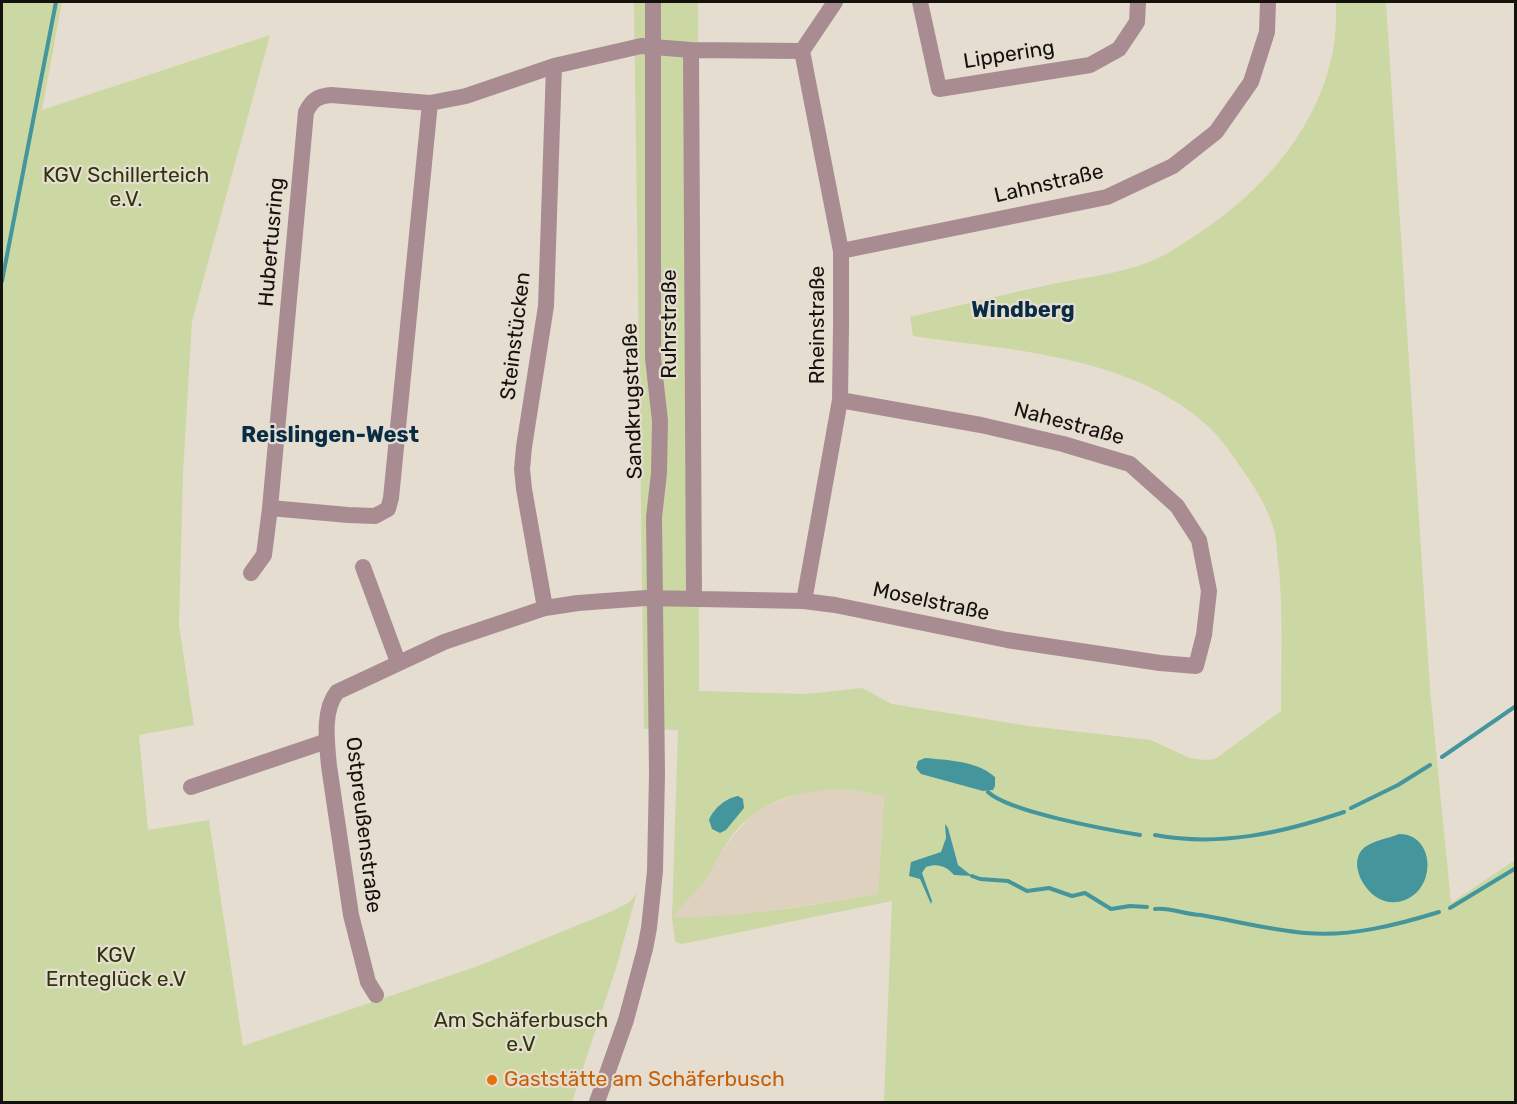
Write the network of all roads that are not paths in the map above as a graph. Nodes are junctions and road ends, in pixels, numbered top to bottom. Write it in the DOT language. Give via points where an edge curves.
graph roads {
  1 [pos="653,2"];
  2 [pos="835,2"];
  3 [pos="920,2"];
  4 [pos="1138,2"];
  5 [pos="1268,2"];
  6 [pos="654,47"];
  7 [pos="691,50"];
  8 [pos="802,51"];
  9 [pos="554,66"];
  10 [pos="430,103"];
  11 [pos="841,251"];
  12 [pos="840,400"];
  13 [pos="270,508"];
  14 [pos="363,567"];
  15 [pos="251,573"];
  16 [pos="655,598"];
  17 [pos="694,598"];
  18 [pos="804,600"];
  19 [pos="545,609"];
  20 [pos="398,662"];
  21 [pos="1197,666"];
  22 [pos="327,741"];
  23 [pos="191,787"];
  24 [pos="376,995"];
  25 [pos="597,1102"];
  1 -- 6 [label="street, Sandkrugstraße"];
  2 -- 8 [label="street"];
  3 -- 4 [label="street, Lippering" via="939,89 1090,65 1119,49 1137,22"];
  5 -- 11 [label="street, Lahnstraße" via="1267,33 1251,82 1216,132 1173,166 1107,197"];
  6 -- 7 [label="street, Hubertusring"];
  6 -- 9 [label="street, Hubertusring" via="641,45"];
  6 -- 16 [label="street, Sandkrugstraße" via="652,358 660,421 654,517"];
  7 -- 8 [label="street, Hubertusring"];
  7 -- 17 [label="street, Ruhrstraße"];
  8 -- 11 [label="street, Rheinstraße"];
  9 -- 10 [label="street, Hubertusring" via="466,96"];
  9 -- 19 [label="street, Steinstücken" via="546,306 522,469"];
  10 -- 13 [label="street" via="388,509 375,516"];
  10 -- 13 [label="street, Hubertusring" via="331,95 316,98 306,112"];
  11 -- 12 [label="street, Rheinstraße"];
  12 -- 18 [label="street, Rheinstraße"];
  12 -- 21 [label="street, Nahestraße" via="981,425 1130,464 1177,506 1199,540 1209,591"];
  13 -- 15 [label="street, Hubertusring" via="264,555"];
  14 -- 20 [label="street"];
  16 -- 17 [label="street, Moselstraße"];
  16 -- 19 [label="street, Ostpreußenstraße"];
  16 -- 25 [label="street, Sandkrugstraße" via="656,871 645,949 626,1020"];
  17 -- 18 [label="street, Moselstraße"];
  18 -- 21 [label="street, Moselstraße" via="1006,640"];
  19 -- 20 [label="street, Ostpreußenstraße" via="444,642"];
  20 -- 22 [label="street, Ostpreußenstraße" via="337,692 330,702"];
  22 -- 23 [label="street"];
  22 -- 24 [label="street, Ostpreußenstraße" via="351,915 368,982"];
}
